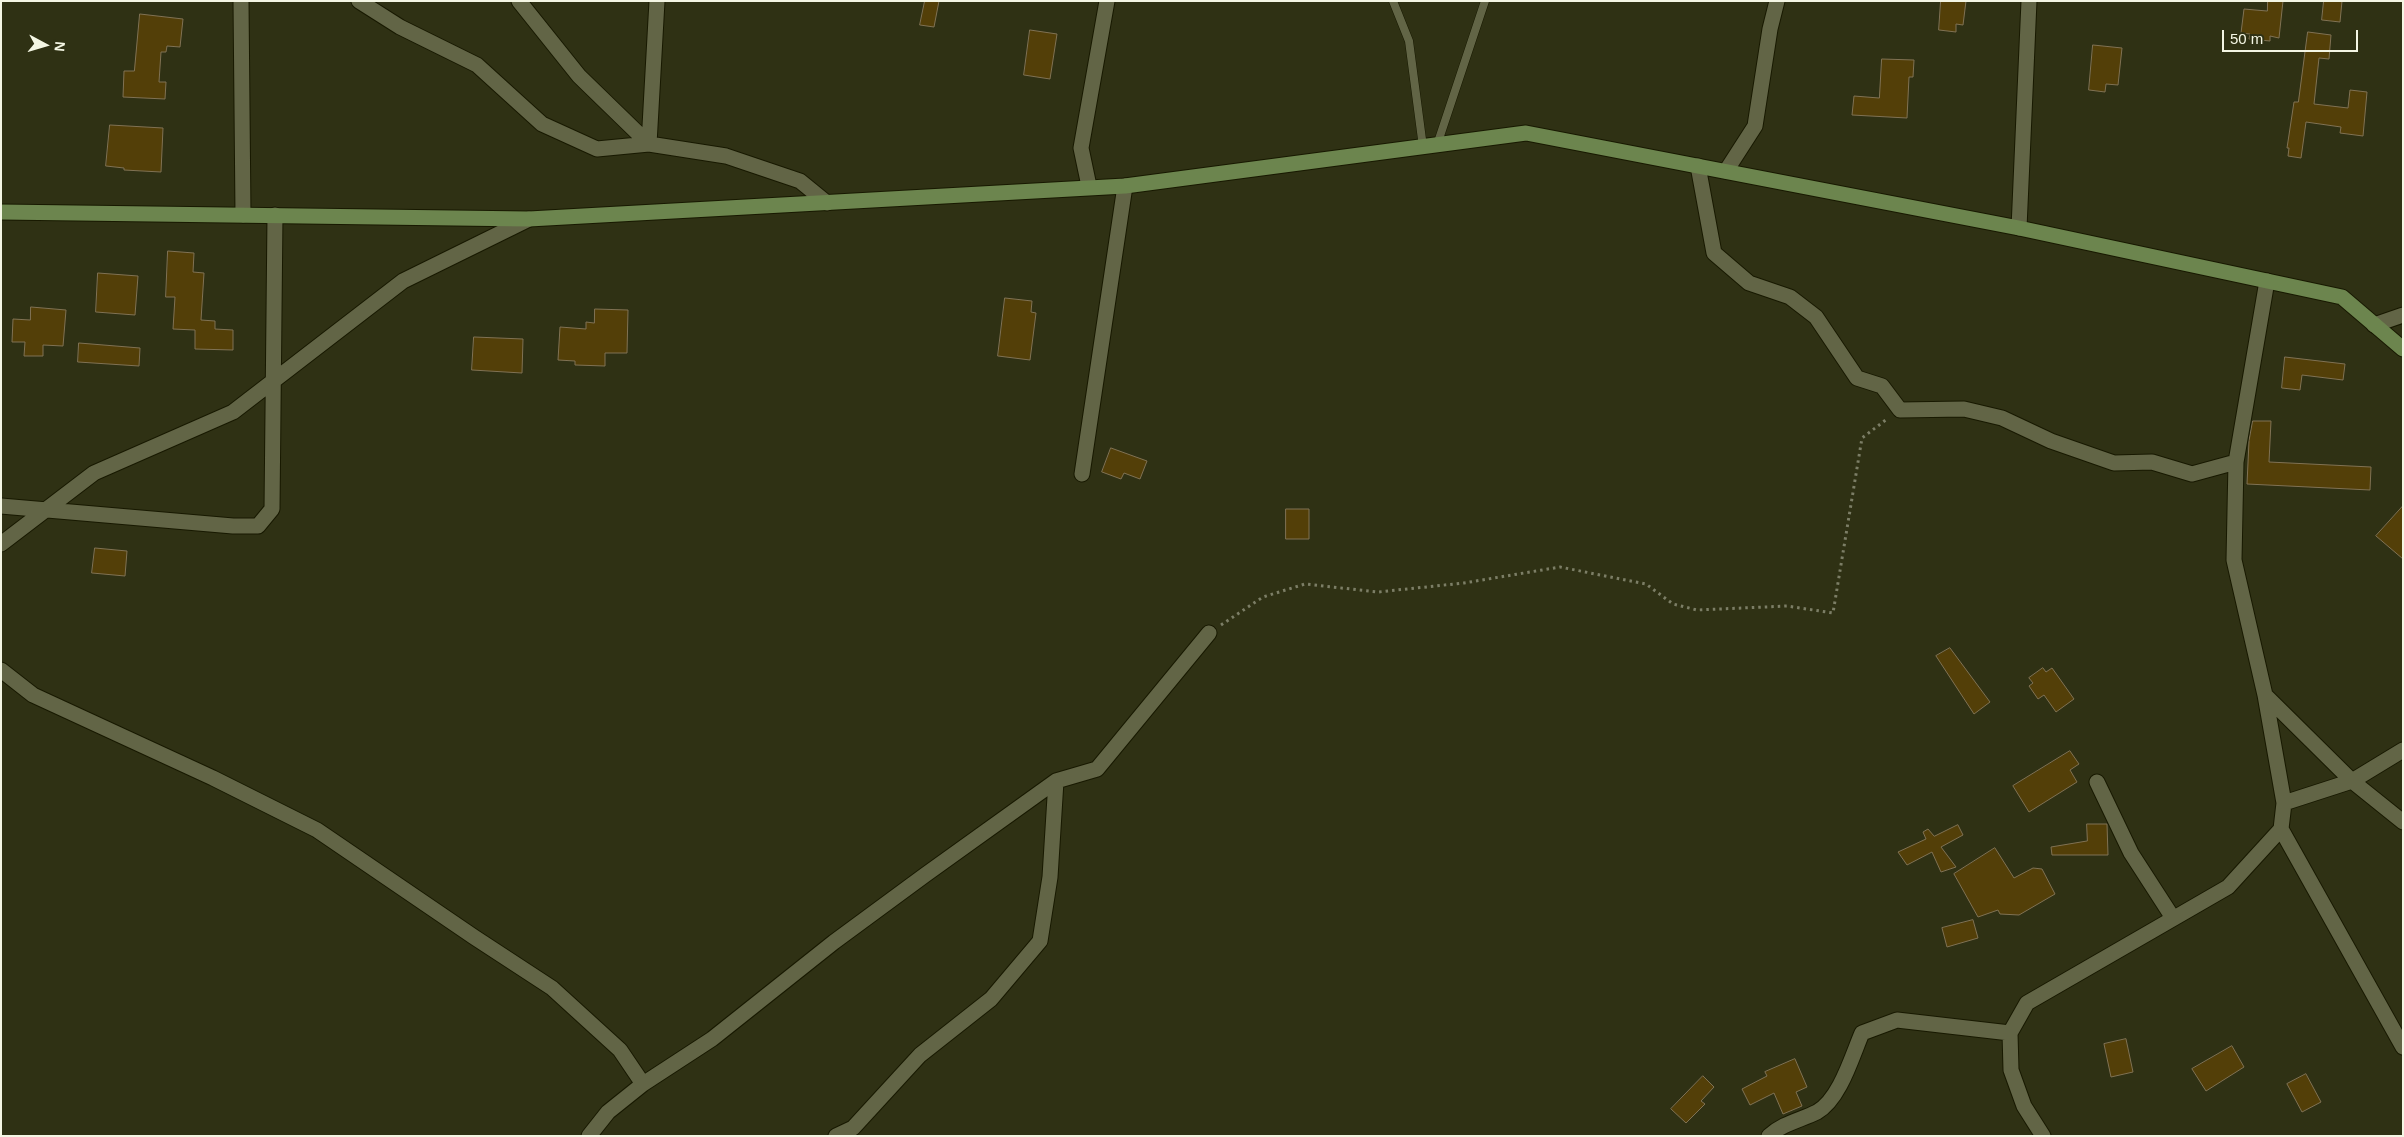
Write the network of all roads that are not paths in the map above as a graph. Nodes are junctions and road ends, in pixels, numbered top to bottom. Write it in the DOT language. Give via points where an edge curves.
graph roads {
  1 [pos="241,1"];
  2 [pos="359,1"];
  3 [pos="519,1"];
  4 [pos="657,1"];
  5 [pos="1107,1"];
  6 [pos="1393,1"];
  7 [pos="1485,1"];
  8 [pos="1777,1"];
  9 [pos="2029,1"];
  10 [pos="650,144"];
  11 [pos="1430,146"];
  12 [pos="1698,166"];
  13 [pos="1726,171"];
  14 [pos="1088,186"];
  15 [pos="1125,186"];
  16 [pos="827,203"];
  17 [pos="1,212"];
  18 [pos="244,215"];
  19 [pos="275,215"];
  20 [pos="529,219"];
  21 [pos="2020,228"];
  22 [pos="2267,281"];
  23 [pos="2403,315"];
  24 [pos="2374,325"];
  25 [pos="2403,349"];
  26 [pos="275,380"];
  27 [pos="2236,462"];
  28 [pos="1082,474"];
  29 [pos="1,506"];
  30 [pos="46,510"];
  31 [pos="1,544"];
  32 [pos="1209,633"];
  33 [pos="1,670"];
  34 [pos="2265,694"];
  35 [pos="2403,750"];
  36 [pos="1056,781"];
  37 [pos="2352,781"];
  38 [pos="2097,782"];
  39 [pos="2284,803"];
  40 [pos="2403,822"];
  41 [pos="2281,829"];
  42 [pos="2173,918"];
  43 [pos="2010,1033"];
  44 [pos="2403,1047"];
  45 [pos="643,1084"];
  46 [pos="588,1136"];
  47 [pos="836,1136"];
  48 [pos="1769,1136"];
  49 [pos="2043,1136"];
  1 -- 18 [label="street"];
  2 -- 10 [label="street" via="400,27 477,65 542,124 597,149"];
  3 -- 10 [label="street" via="579,76"];
  4 -- 10 [label="street"];
  5 -- 14 [label="street" via="1082,148"];
  6 -- 11 [label="lane" via="1409,41"];
  7 -- 11 [label="lane"];
  8 -- 13 [label="street" via="1755,126"];
  9 -- 21 [label="street"];
  10 -- 16 [label="street" via="726,156 800,181"];
  11 -- 12 [label="street" via="1526,133"];
  11 -- 15 [label="street"];
  12 -- 13 [label="street"];
  12 -- 27 [label="street" via="1714,253 1749,283 1790,297 1816,317 1857,378 1882,386 1900,410 1964,409 2002,418 2051,441 2114,463 2152,462 2192,474"];
  13 -- 21 [label="street"];
  14 -- 15 [label="street"];
  14 -- 16 [label="street"];
  15 -- 28 [label="street"];
  16 -- 20 [label="street"];
  17 -- 18 [label="street"];
  18 -- 19 [label="street"];
  19 -- 20 [label="street"];
  19 -- 26 [label="street"];
  20 -- 26 [label="street" via="403,281"];
  21 -- 22 [label="street"];
  22 -- 24 [label="street" via="2342,297"];
  22 -- 27 [label="street"];
  23 -- 24 [label="street"];
  24 -- 25 [label="street"];
  26 -- 30 [label="street" via="233,412 94,473"];
  26 -- 30 [label="street" via="272,509 258,526"];
  27 -- 34 [label="street" via="2234,560"];
  29 -- 30 [label="street"];
  30 -- 31 [label="street"];
  32 -- 36 [label="street" via="1097,769"];
  33 -- 45 [label="street" via="34,694 317,830 552,988 620,1050"];
  34 -- 37 [label="street"];
  34 -- 39 [label="street"];
  35 -- 37 [label="street"];
  36 -- 45 [label="street" via="834,942 712,1039"];
  36 -- 47 [label="street" via="1050,877 1040,941 991,999 920,1055 853,1128"];
  37 -- 39 [label="street"];
  37 -- 40 [label="street"];
  38 -- 42 [label="street" via="2130,853"];
  39 -- 41 [label="street"];
  41 -- 42 [label="street" via="2228,887"];
  41 -- 44 [label="street"];
  42 -- 43 [label="street" via="2027,1003"];
  43 -- 48 [label="street" via="1897,1020 1862,1033 1835,1094 1819,1111 1776,1129"];
  43 -- 49 [label="street" via="2011,1070 2024,1106"];
  45 -- 46 [label="street" via="608,1112"];
}
